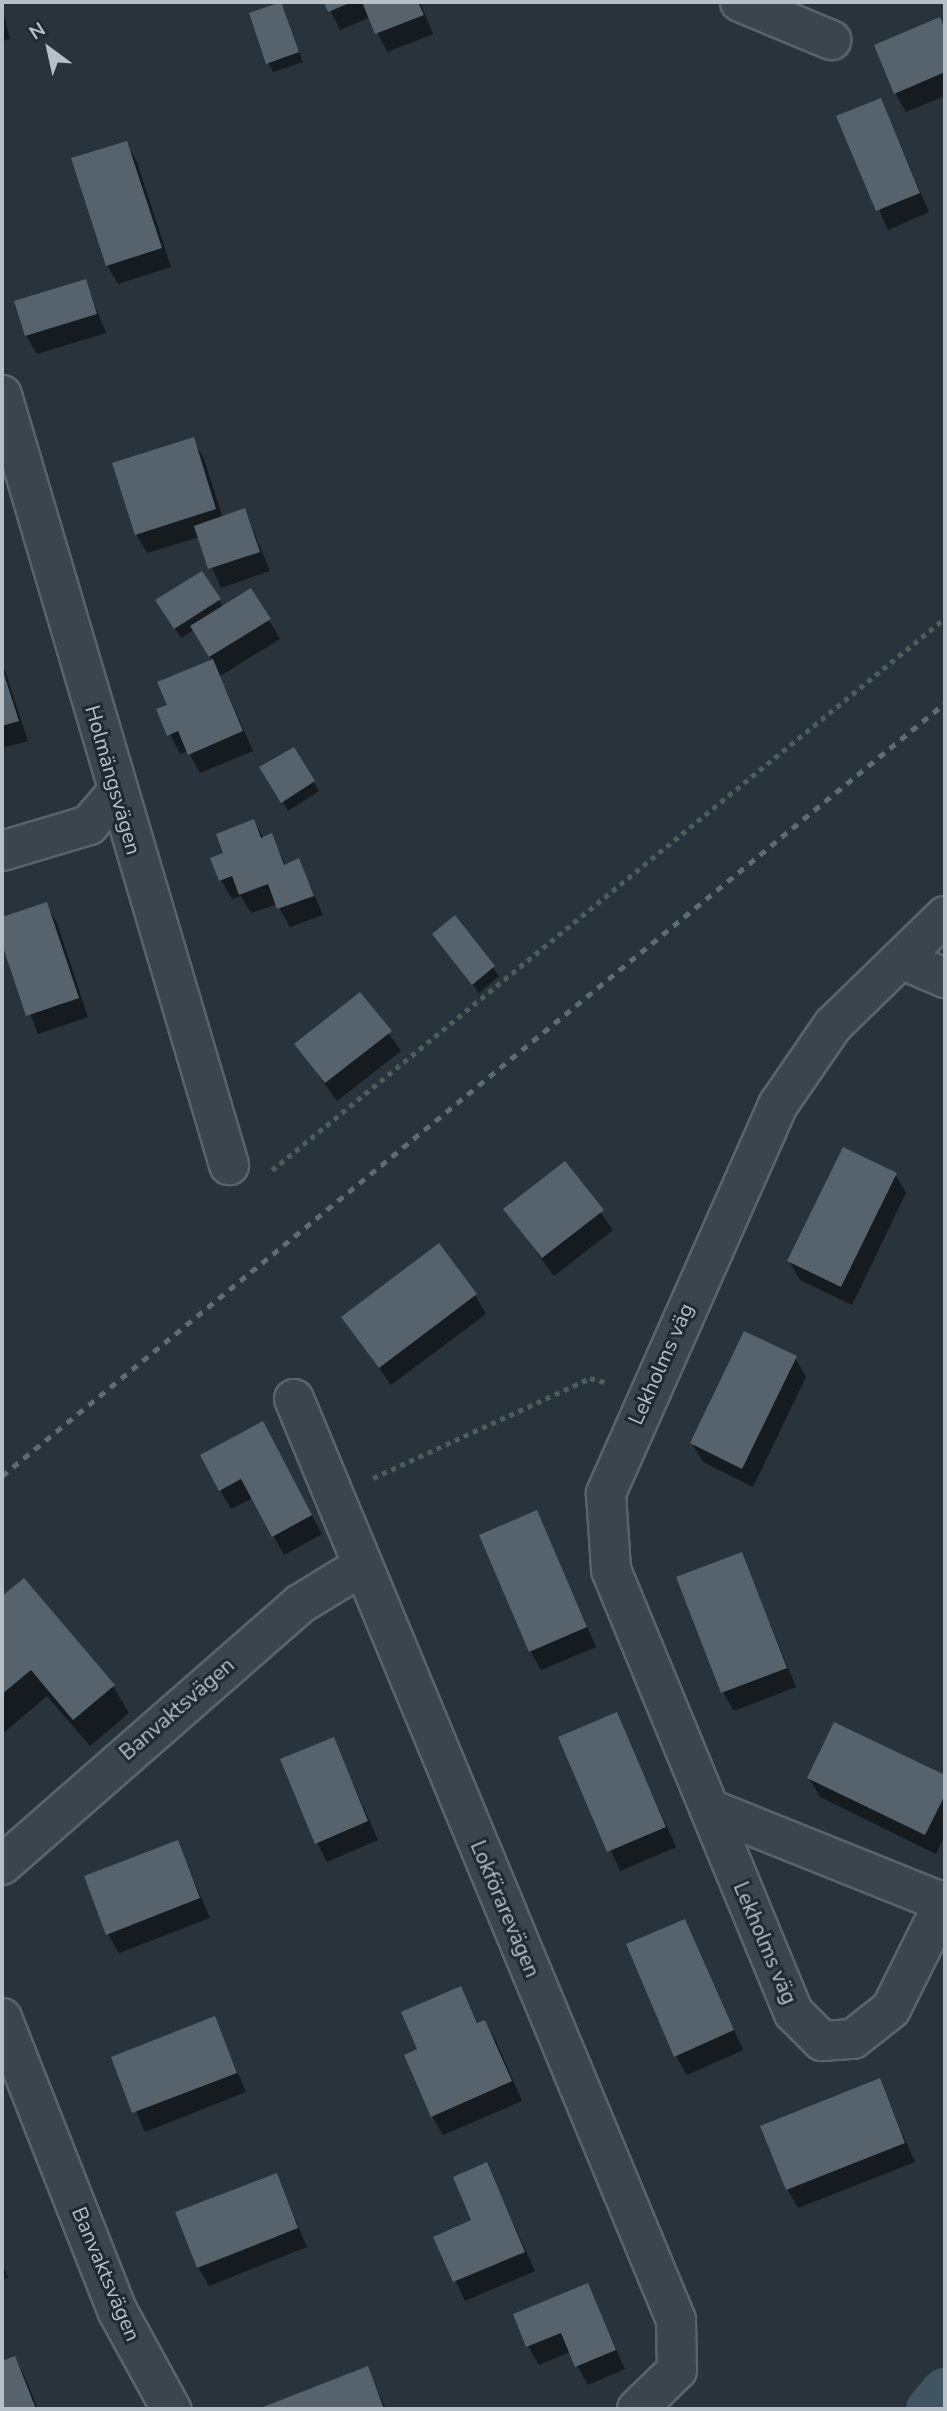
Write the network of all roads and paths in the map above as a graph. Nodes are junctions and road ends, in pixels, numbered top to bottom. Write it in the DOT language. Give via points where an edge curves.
graph roads {
  1 [pos="740,2"];
  2 [pos="831,40"];
  3 [pos="2,395"];
  4 [pos="945,618"];
  5 [pos="116,793"];
  6 [pos="2,851"];
  7 [pos="945,916"];
  8 [pos="901,959"];
  9 [pos="945,978"];
  10 [pos="229,1165"];
  11 [pos="646,1395"];
  12 [pos="294,1399"];
  13 [pos="334,1496"];
  14 [pos="362,1566"];
  15 [pos="710,1809"];
  16 [pos="2,1865"];
  17 [pos="945,1902"];
  18 [pos="2,2018"];
  19 [pos="172,2409"];
  20 [pos="637,2409"];
  1 -- 2 [label="street"];
  3 -- 5 [label="street, Holmängsvägen"];
  4 -- 10 [label="path" via="293,1155 268,1172"];
  5 -- 6 [label="street" via="89,825"];
  5 -- 10 [label="street, Holmängsvägen"];
  7 -- 8 [label="street, Lekholms väg"];
  8 -- 9 [label="street"];
  8 -- 11 [label="street, Lekholms väg" via="833,1025 778,1105"];
  11 -- 13 [label="path" via="590,1378"];
  11 -- 15 [label="street, Lekholms väg" via="606,1494 611,1570"];
  12 -- 13 [label="street, Lokförarevägen"];
  13 -- 14 [label="street, Lokförarevägen"];
  14 -- 16 [label="street, Banvaktsvägen" via="300,1604"];
  14 -- 20 [label="street, Lokförarevägen" via="676,2320 677,2370"];
  15 -- 17 [label="street, Lekholms väg"];
  15 -- 17 [label="street, Lekholms väg" via="794,2013 822,2040 853,2039 891,2009"];
  18 -- 19 [label="street, Banvaktsvägen" via="118,2312"];
}
